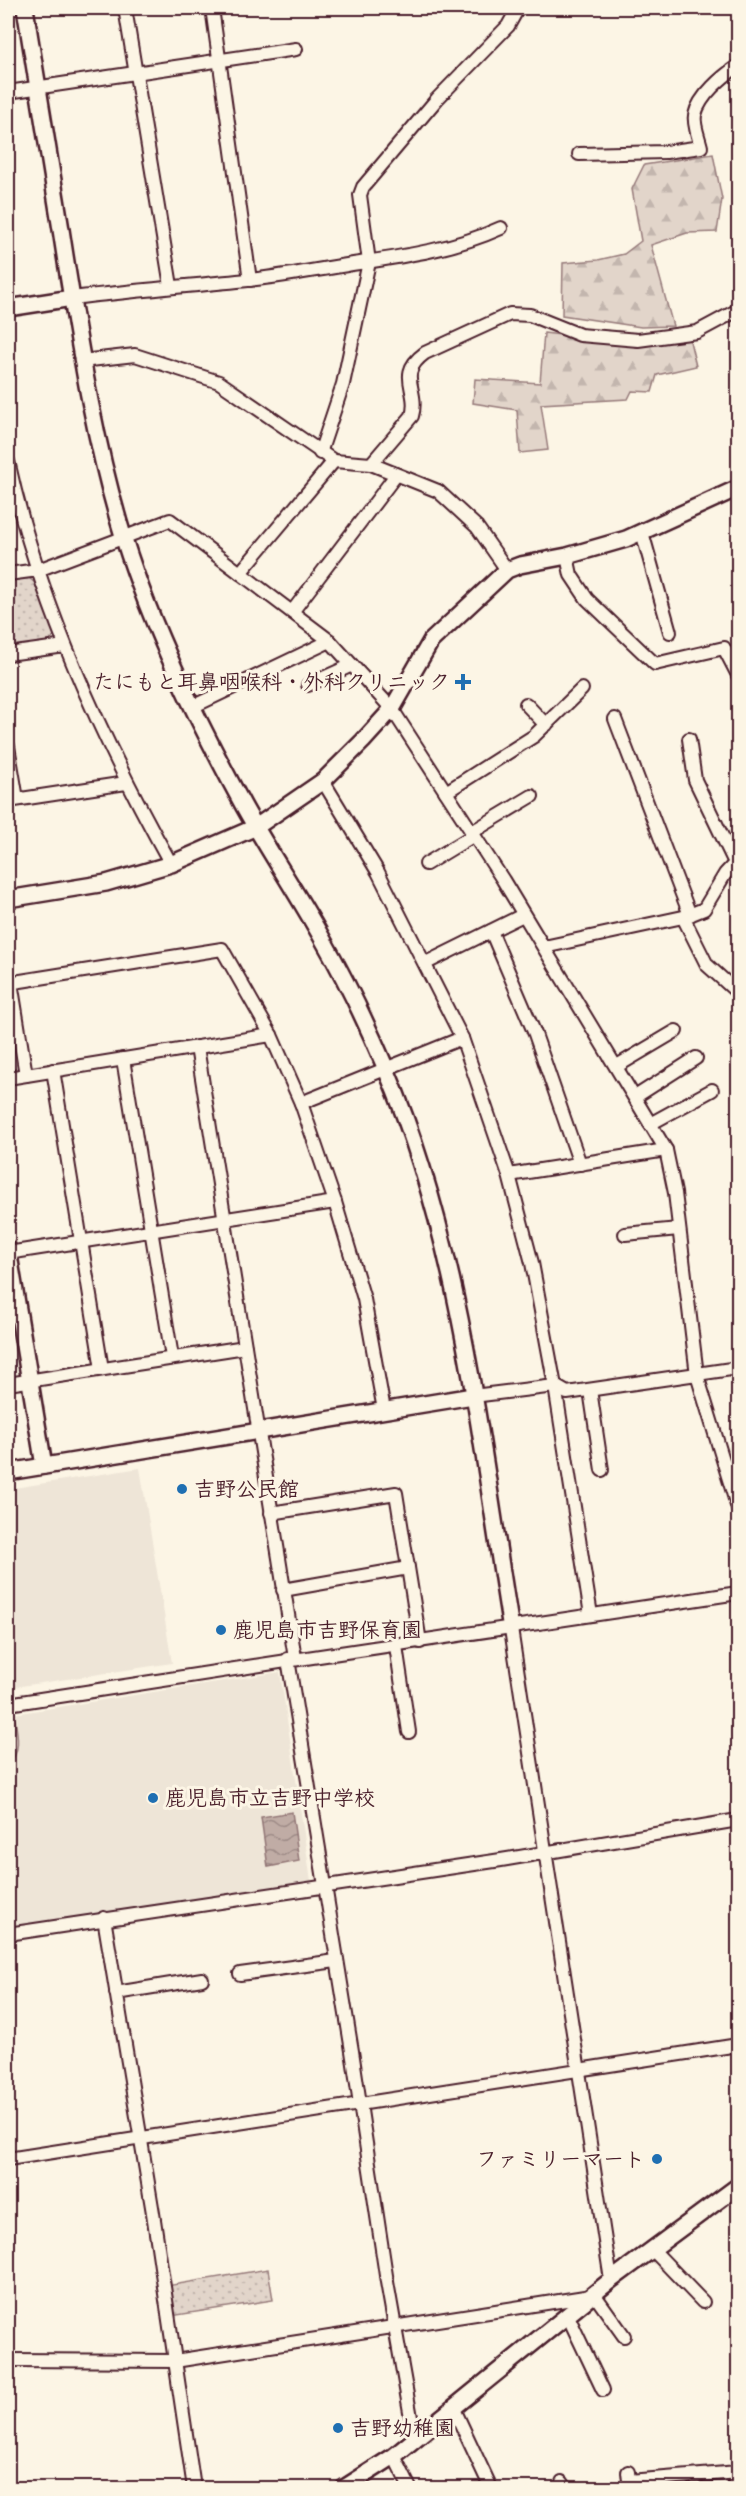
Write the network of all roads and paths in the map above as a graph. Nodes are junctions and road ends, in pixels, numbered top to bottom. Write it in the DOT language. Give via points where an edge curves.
graph roads {
  1 [pos="26,8"];
  2 [pos="125,8"];
  3 [pos="212,8"];
  4 [pos="518,8"];
  5 [pos="296,49"];
  6 [pos="219,60"];
  7 [pos="738,66"];
  8 [pos="135,72"];
  9 [pos="39,88"];
  10 [pos="8,92"];
  11 [pos="579,154"];
  12 [pos="501,228"];
  13 [pos="369,262"];
  14 [pos="250,280"];
  15 [pos="171,286"];
  16 [pos="72,298"];
  17 [pos="8,308"];
  18 [pos="738,310"];
  19 [pos="81,361"];
  20 [pos="320,453"];
  21 [pos="8,461"];
  22 [pos="334,461"];
  23 [pos="371,464"];
  24 [pos="396,475"];
  25 [pos="10,485"];
  26 [pos="738,488"];
  27 [pos="642,532"];
  28 [pos="124,538"];
  29 [pos="567,556"];
  30 [pos="38,570"];
  31 [pos="507,570"];
  32 [pos="240,573"];
  33 [pos="8,574"];
  34 [pos="292,612"];
  35 [pos="670,632"];
  36 [pos="330,641"];
  37 [pos="65,646"];
  38 [pos="8,654"];
  39 [pos="352,665"];
  40 [pos="738,675"];
  41 [pos="308,685"];
  42 [pos="582,689"];
  43 [pos="526,704"];
  44 [pos="192,707"];
  45 [pos="392,709"];
  46 [pos="615,719"];
  47 [pos="546,724"];
  48 [pos="689,739"];
  49 [pos="8,746"];
  50 [pos="323,781"];
  51 [pos="126,783"];
  52 [pos="446,792"];
  53 [pos="532,796"];
  54 [pos="12,800"];
  55 [pos="256,826"];
  56 [pos="473,834"];
  57 [pos="737,861"];
  58 [pos="171,864"];
  59 [pos="426,864"];
  60 [pos="8,899"];
  61 [pos="523,915"];
  62 [pos="686,916"];
  63 [pos="490,931"];
  64 [pos="544,947"];
  65 [pos="426,963"];
  66 [pos="9,983"];
  67 [pos="738,993"];
  68 [pos="676,1031"];
  69 [pos="271,1035"];
  70 [pos="462,1038"];
  71 [pos="197,1047"];
  72 [pos="696,1058"];
  73 [pos="123,1059"];
  74 [pos="617,1066"];
  75 [pos="53,1070"];
  76 [pos="387,1070"];
  77 [pos="26,1075"];
  78 [pos="8,1078"];
  79 [pos="712,1090"];
  80 [pos="635,1097"];
  81 [pos="301,1103"];
  82 [pos="650,1124"];
  83 [pos="666,1150"];
  84 [pos="580,1164"];
  85 [pos="509,1175"];
  86 [pos="335,1202"];
  87 [pos="225,1219"];
  88 [pos="679,1228"];
  89 [pos="151,1231"];
  90 [pos="625,1234"];
  91 [pos="81,1241"];
  92 [pos="8,1252"];
  93 [pos="244,1347"];
  94 [pos="172,1357"];
  95 [pos="738,1368"];
  96 [pos="102,1369"];
  97 [pos="697,1375"];
  98 [pos="30,1381"];
  99 [pos="8,1384"];
  100 [pos="555,1386"];
  101 [pos="590,1389"];
  102 [pos="473,1396"];
  103 [pos="384,1410"];
  104 [pos="258,1432"];
  105 [pos="44,1466"];
  106 [pos="602,1470"];
  107 [pos="8,1472"];
  108 [pos="738,1509"];
  109 [pos="271,1513"];
  110 [pos="408,1569"];
  111 [pos="283,1590"];
  112 [pos="738,1593"];
  113 [pos="591,1616"];
  114 [pos="511,1629"];
  115 [pos="420,1642"];
  116 [pos="396,1646"];
  117 [pos="291,1659"];
  118 [pos="8,1704"];
  119 [pos="409,1732"];
  120 [pos="738,1820"];
  121 [pos="544,1852"];
  122 [pos="324,1886"];
  123 [pos="104,1918"];
  124 [pos="8,1934"];
  125 [pos="336,1960"];
  126 [pos="240,1974"];
  127 [pos="202,1979"];
  128 [pos="116,1993"];
  129 [pos="738,2045"];
  130 [pos="578,2070"];
  131 [pos="360,2105"];
  132 [pos="140,2138"];
  133 [pos="8,2159"];
  134 [pos="738,2186"];
  135 [pos="652,2249"];
  136 [pos="611,2280"];
  137 [pos="593,2295"];
  138 [pos="703,2302"];
  139 [pos="567,2314"];
  140 [pos="395,2326"];
  141 [pos="624,2336"];
  142 [pos="8,2360"];
  143 [pos="175,2361"];
  144 [pos="603,2390"];
  145 [pos="454,2409"];
  146 [pos="415,2440"];
  147 [pos="394,2457"];
  148 [pos="738,2471"];
  149 [pos="628,2472"];
  150 [pos="194,2488"];
  151 [pos="344,2488"];
  152 [pos="410,2488"];
  153 [pos="491,2488"];
  154 [pos="733,2488"];
  1 -- 9 [label="street"];
  2 -- 8 [label="street"];
  3 -- 6 [label="street"];
  4 -- 13 [label="street" via="508,26 437,99 363,187 360,195"];
  5 -- 6 [label="street"];
  6 -- 8 [label="street"];
  6 -- 14 [label="street"];
  7 -- 11 [label="street" via="699,105 694,117 701,147"];
  8 -- 9 [label="street"];
  8 -- 15 [label="street"];
  9 -- 10 [label="street"];
  9 -- 16 [label="street"];
  12 -- 13 [label="street" via="449,247"];
  13 -- 14 [label="street"];
  13 -- 20 [label="street" via="343,384"];
  14 -- 15 [label="street"];
  15 -- 16 [label="street"];
  16 -- 17 [label="street"];
  16 -- 19 [label="street"];
  18 -- 23 [label="street" via="697,332 638,340 580,334 530,315 510,314 416,360 410,370 409,386 415,407 412,416"];
  19 -- 20 [label="street" via="135,355 219,382"];
  19 -- 28 [label="street"];
  20 -- 22 [label="street"];
  21 -- 25 [label="street"];
  22 -- 23 [label="street"];
  22 -- 32 [label="street"];
  23 -- 24 [label="street"];
  24 -- 31 [label="street" via="438,491 477,527"];
  24 -- 34 [label="street"];
  25 -- 30 [label="street"];
  26 -- 27 [label="street"];
  27 -- 29 [label="street"];
  27 -- 35 [label="street"];
  28 -- 30 [label="street"];
  28 -- 32 [label="street" via="170,520"];
  28 -- 44 [label="street" via="155,624"];
  29 -- 31 [label="street"];
  29 -- 40 [label="street" via="586,598 655,664 724,648"];
  30 -- 33 [label="street"];
  30 -- 37 [label="street"];
  31 -- 45 [label="street" via="431,641"];
  32 -- 34 [label="street"];
  34 -- 36 [label="street"];
  36 -- 39 [label="street"];
  36 -- 44 [label="street"];
  37 -- 38 [label="street"];
  37 -- 51 [label="street"];
  39 -- 41 [label="street"];
  39 -- 45 [label="street"];
  42 -- 47 [label="street"];
  43 -- 47 [label="street"];
  44 -- 55 [label="street"];
  45 -- 50 [label="street"];
  45 -- 52 [label="street"];
  46 -- 62 [label="street"];
  47 -- 52 [label="street" via="534,736"];
  48 -- 57 [label="street" via="695,780"];
  49 -- 54 [label="street"];
  50 -- 55 [label="street"];
  50 -- 65 [label="street" via="378,872"];
  51 -- 54 [label="street"];
  51 -- 58 [label="street"];
  52 -- 56 [label="street"];
  53 -- 56 [label="street"];
  55 -- 58 [label="street"];
  55 -- 76 [label="street" via="324,941"];
  56 -- 59 [label="street"];
  56 -- 61 [label="street"];
  57 -- 62 [label="street" via="704,909"];
  58 -- 60 [label="street" via="106,883"];
  61 -- 63 [label="street"];
  61 -- 64 [label="street"];
  62 -- 64 [label="street"];
  62 -- 67 [label="street" via="707,965"];
  63 -- 65 [label="street"];
  63 -- 84 [label="street" via="535,1034"];
  64 -- 74 [label="street"];
  65 -- 70 [label="street"];
  66 -- 69 [label="street" via="222,948"];
  66 -- 77 [label="street"];
  68 -- 74 [label="street"];
  69 -- 71 [label="street"];
  69 -- 81 [label="street"];
  70 -- 76 [label="street"];
  70 -- 85 [label="street"];
  71 -- 73 [label="street"];
  71 -- 87 [label="street"];
  72 -- 80 [label="street"];
  73 -- 75 [label="street"];
  73 -- 89 [label="street"];
  74 -- 80 [label="street"];
  75 -- 77 [label="street"];
  75 -- 91 [label="street"];
  76 -- 81 [label="street"];
  76 -- 102 [label="street" via="412,1136 452,1277"];
  77 -- 78 [label="street"];
  79 -- 82 [label="street"];
  80 -- 82 [label="street"];
  81 -- 86 [label="street"];
  82 -- 83 [label="street"];
  83 -- 84 [label="street"];
  83 -- 88 [label="street"];
  84 -- 85 [label="street"];
  85 -- 100 [label="street" via="532,1263"];
  86 -- 87 [label="street"];
  86 -- 103 [label="street" via="364,1299"];
  87 -- 89 [label="street"];
  87 -- 93 [label="street"];
  88 -- 90 [label="street"];
  88 -- 97 [label="street"];
  89 -- 91 [label="street"];
  89 -- 94 [label="street"];
  91 -- 92 [label="street"];
  91 -- 96 [label="street"];
  92 -- 98 [label="street"];
  93 -- 94 [label="street"];
  93 -- 104 [label="street"];
  94 -- 96 [label="street"];
  95 -- 97 [label="street"];
  96 -- 98 [label="street"];
  97 -- 101 [label="street"];
  97 -- 108 [label="street"];
  98 -- 99 [label="street"];
  98 -- 105 [label="street"];
  100 -- 101 [label="street" via="567,1393"];
  100 -- 102 [label="street"];
  100 -- 113 [label="street"];
  101 -- 106 [label="street"];
  102 -- 103 [label="street"];
  102 -- 114 [label="street"];
  103 -- 104 [label="street"];
  104 -- 105 [label="street"];
  104 -- 109 [label="street"];
  105 -- 107 [label="street"];
  109 -- 110 [label="street" via="396,1493"];
  109 -- 111 [label="street"];
  110 -- 111 [label="street"];
  110 -- 115 [label="street"];
  111 -- 117 [label="street"];
  112 -- 113 [label="street"];
  113 -- 114 [label="street"];
  114 -- 115 [label="street"];
  114 -- 121 [label="street"];
  115 -- 116 [label="street"];
  116 -- 117 [label="street"];
  116 -- 119 [label="street"];
  117 -- 118 [label="street"];
  117 -- 122 [label="street"];
  120 -- 121 [label="street"];
  121 -- 122 [label="street"];
  121 -- 130 [label="street"];
  122 -- 123 [label="street"];
  122 -- 125 [label="street"];
  123 -- 124 [label="street"];
  123 -- 128 [label="street"];
  125 -- 126 [label="street"];
  125 -- 131 [label="street"];
  127 -- 128 [label="street"];
  128 -- 132 [label="street"];
  129 -- 130 [label="street"];
  130 -- 131 [label="street"];
  130 -- 136 [label="street"];
  131 -- 132 [label="street"];
  131 -- 140 [label="street"];
  132 -- 133 [label="street"];
  132 -- 143 [label="street"];
  134 -- 135 [label="street"];
  135 -- 136 [label="street"];
  135 -- 138 [label="street"];
  136 -- 137 [label="street"];
  137 -- 139 [label="street"];
  137 -- 140 [label="street"];
  137 -- 141 [label="street"];
  139 -- 144 [label="street"];
  139 -- 145 [label="street"];
  140 -- 143 [label="street"];
  140 -- 146 [label="street"];
  142 -- 143 [label="street"];
  143 -- 150 [label="street"];
  145 -- 146 [label="street"];
  145 -- 153 [label="street"];
  146 -- 147 [label="street"];
  147 -- 151 [label="street"];
  147 -- 152 [label="street"];
  148 -- 149 [label="street" via="629,2481"];
  148 -- 154 [label="street"];
}
